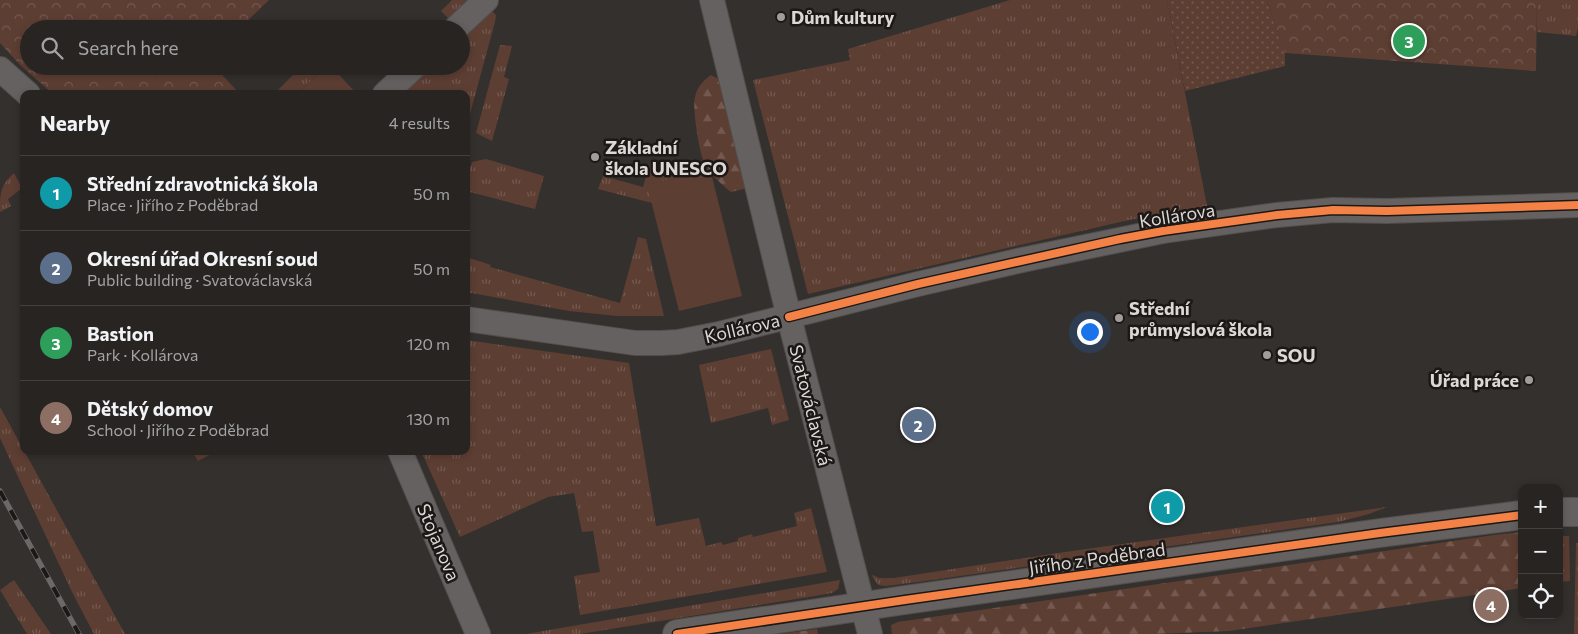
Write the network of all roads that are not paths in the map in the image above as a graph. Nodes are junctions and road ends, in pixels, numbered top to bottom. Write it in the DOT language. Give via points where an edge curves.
graph roads {
  1 [pos="486,0"];
  2 [pos="712,0"];
  3 [pos="465,20"];
  4 [pos="0,69"];
  5 [pos="406,75"];
  6 [pos="24,90"];
  7 [pos="390,90"];
  8 [pos="1578,205"];
  9 [pos="789,317"];
  10 [pos="470,320"];
  11 [pos="402,455"];
  12 [pos="1563,512"];
  13 [pos="1578,512"];
  14 [pos="1518,516"];
  15 [pos="863,606"];
  16 [pos="478,634"];
  17 [pos="678,634"];
  18 [pos="870,634"];
  1 -- 3 [label="street"];
  2 -- 9 [label="street, Svatováclavská"];
  4 -- 6 [label="street"];
  5 -- 7 [label="street"];
  8 -- 9 [label="street, Kollárova" via="1334,210 1163,231 1012,262"];
  9 -- 10 [label="street, Kollárova" via="719,334 661,343 609,340"];
  9 -- 15 [label="street, Svatováclavská"];
  11 -- 16 [label="street, Stojanova"];
  12 -- 13 [label="street"];
  14 -- 15 [label="street, Jiřího z Poděbrad"];
  15 -- 17 [label="street, Jiřího z Poděbrad"];
  15 -- 18 [label="street, Svatováclavská"];
}
